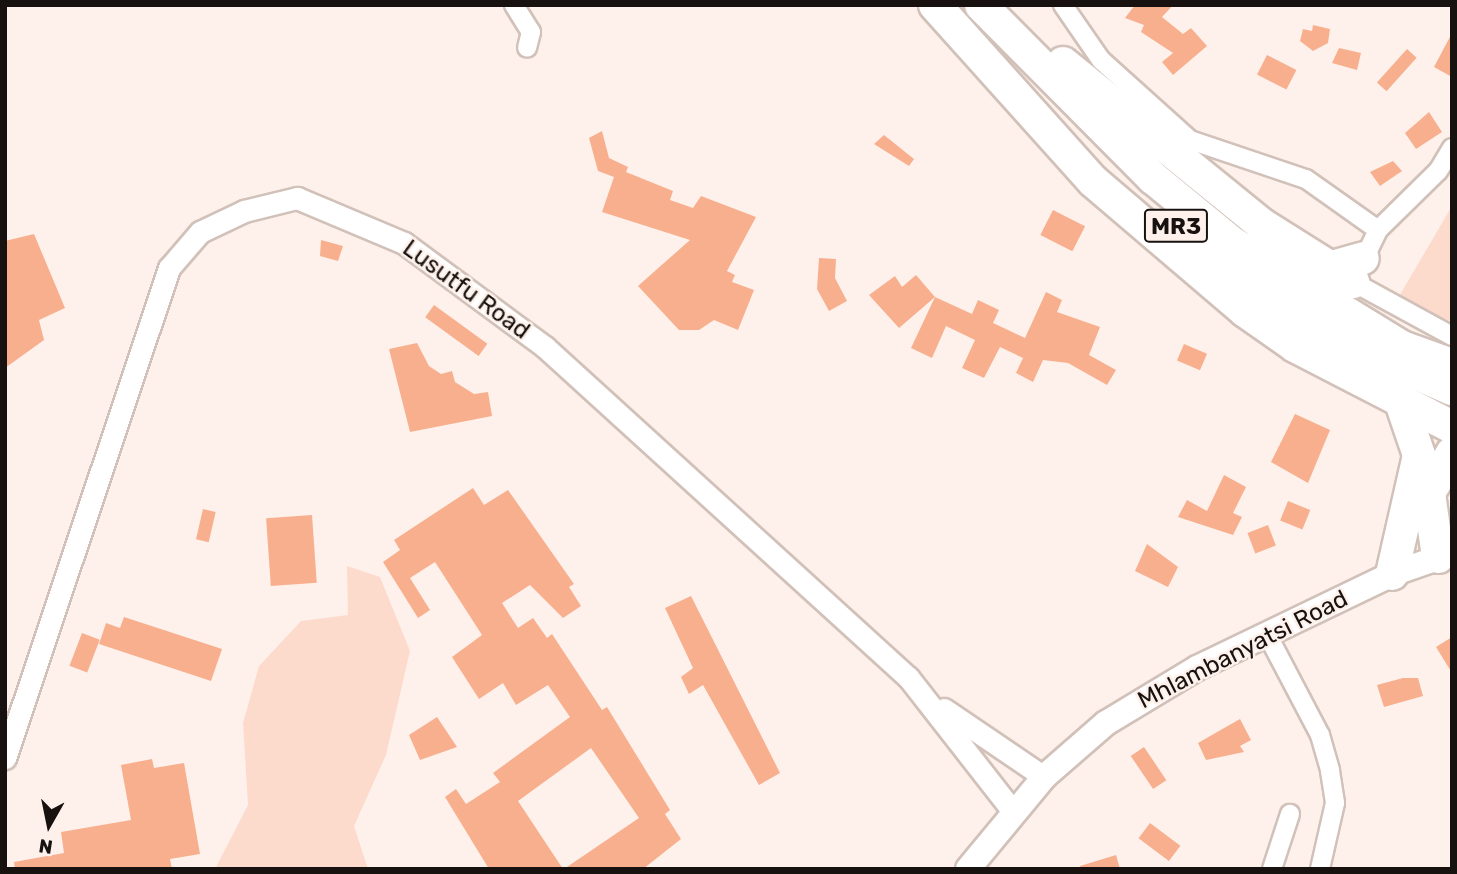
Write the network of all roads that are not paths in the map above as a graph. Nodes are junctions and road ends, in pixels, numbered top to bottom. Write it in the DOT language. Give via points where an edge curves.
graph roads {
  1 [pos="514,5"];
  2 [pos="935,5"];
  3 [pos="941,5"];
  4 [pos="981,5"];
  5 [pos="996,5"];
  6 [pos="1063,5"];
  7 [pos="527,48"];
  8 [pos="1452,148"];
  9 [pos="1378,230"];
  10 [pos="1348,269"];
  11 [pos="1452,336"];
  12 [pos="1452,365"];
  13 [pos="1452,389"];
  14 [pos="1401,402"];
  15 [pos="1452,427"];
  16 [pos="1452,453"];
  17 [pos="1445,555"];
  18 [pos="1392,574"];
  19 [pos="1268,636"];
  20 [pos="922,694"];
  21 [pos="5,758"];
  22 [pos="1044,776"];
  23 [pos="1012,810"];
  24 [pos="1290,814"];
  25 [pos="968,869"];
  26 [pos="1272,869"];
  27 [pos="1320,869"];
  1 -- 7 [label="street" via="531,32"];
  2 -- 14 [label="highway" via="1093,181 1245,311"];
  3 -- 13 [label="highway, MR3" via="1151,206 1239,276 1334,337"];
  4 -- 12 [label="highway, MR3" via="1153,178 1232,243 1402,347"];
  5 -- 10 [label="highway" via="1206,182"];
  6 -- 9 [label="street" via="1101,60 1190,140 1306,179"];
  8 -- 9 [label="street" via="1438,171"];
  9 -- 10 [label="street"];
  10 -- 11 [label="street"];
  14 -- 15 [label="highway"];
  14 -- 18 [label="highway" via="1419,455"];
  16 -- 17 [label="highway" via="1429,493"];
  17 -- 18 [label="main road, Mhlambanyatsi Road"];
  18 -- 19 [label="main road, Mhlambanyatsi Road"];
  19 -- 22 [label="main road, Mhlambanyatsi Road" via="1106,723"];
  19 -- 27 [label="street" via="1320,735 1330,771 1335,803"];
  20 -- 21 [label="street, Lusutfu Road" via="545,347 404,243 297,198 244,211 200,232 169,268"];
  20 -- 22 [label="street, Lusutfu Road"];
  20 -- 23 [label="street, Lusutfu Road"];
  22 -- 23 [label="main road, Mhlambanyatsi Road"];
  23 -- 25 [label="main road, Mhlambanyatsi Road"];
  24 -- 26 [label="street"];
}
